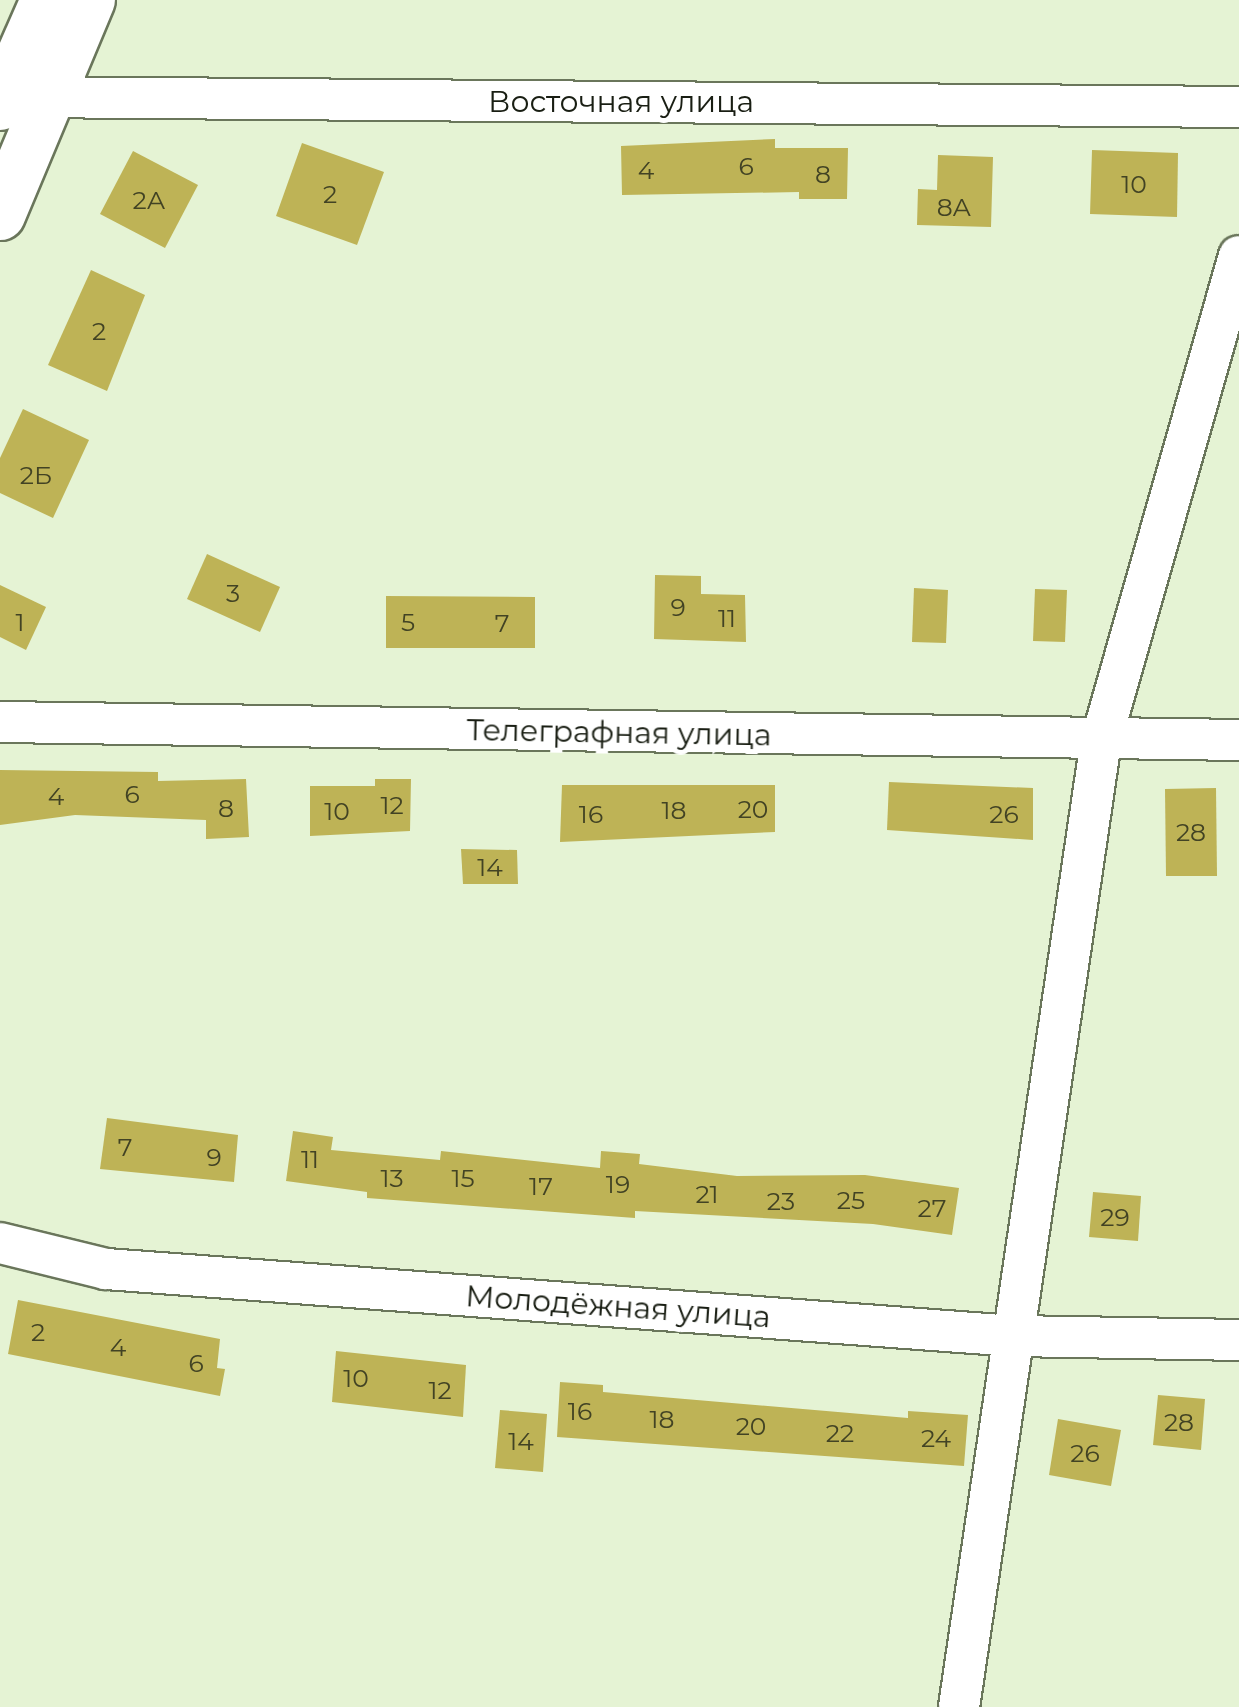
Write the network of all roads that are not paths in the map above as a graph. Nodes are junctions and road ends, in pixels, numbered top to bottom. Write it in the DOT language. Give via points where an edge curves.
graph roads {
  1 [pos="46,0"];
  2 [pos="90,0"];
  3 [pos="18,100"];
  4 [pos="1239,107"];
  5 [pos="0,215"];
  6 [pos="1239,256"];
  7 [pos="0,722"];
  8 [pos="1239,740"];
  9 [pos="1101,742"];
  10 [pos="0,1244"];
  11 [pos="1013,1336"];
  12 [pos="1239,1340"];
  13 [pos="960,1707"];
  1 -- 3 [label="street"];
  2 -- 3 [label="street"];
  3 -- 4 [label="street, Восточная улица"];
  3 -- 5 [label="street"];
  6 -- 9 [label="street"];
  7 -- 9 [label="street, Телеграфная улица"];
  8 -- 9 [label="street, Телеграфная улица"];
  9 -- 11 [label="street"];
  10 -- 11 [label="street, Молодёжная улица" via="106,1269"];
  11 -- 12 [label="street, Молодёжная улица"];
  11 -- 13 [label="street"];
}
